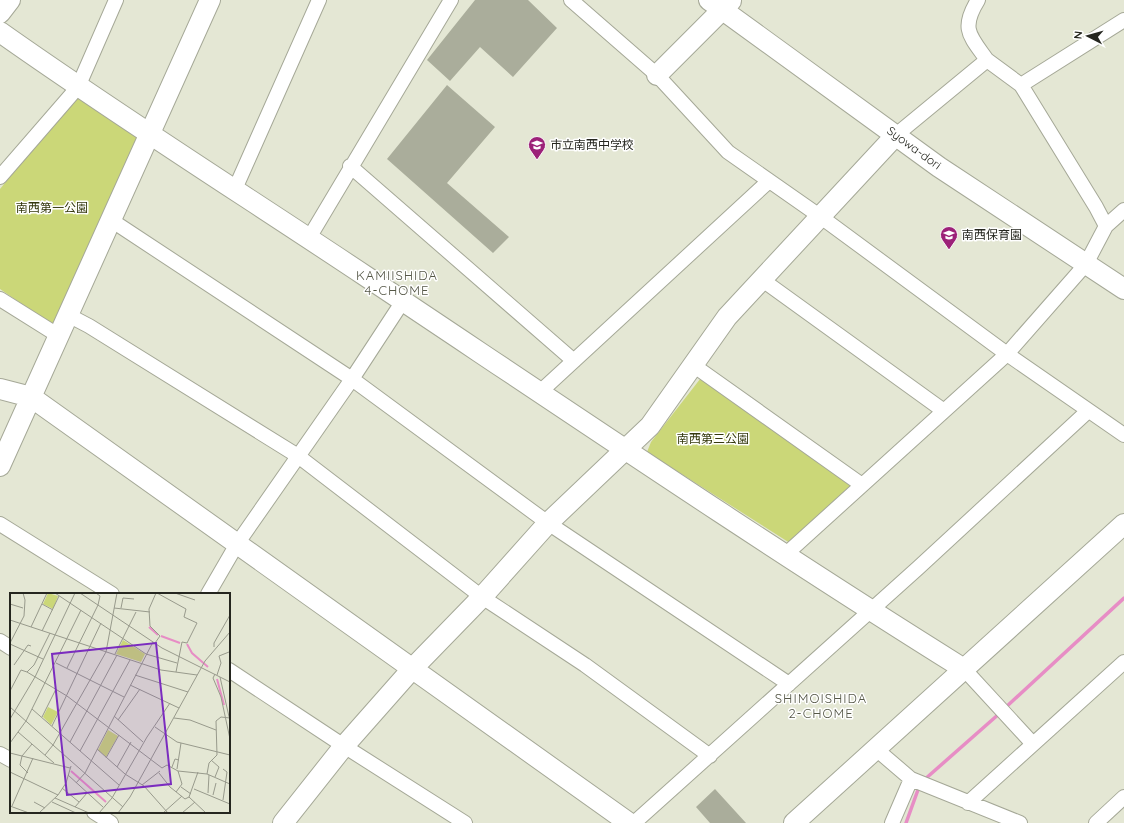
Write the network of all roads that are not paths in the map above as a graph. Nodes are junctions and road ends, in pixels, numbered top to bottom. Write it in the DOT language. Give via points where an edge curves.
graph roads {
  1 [pos="116,0"];
  2 [pos="210,0"];
  3 [pos="319,0"];
  4 [pos="451,0"];
  5 [pos="571,0"];
  6 [pos="978,0"];
  7 [pos="722,4"];
  8 [pos="1124,20"];
  9 [pos="0,32"];
  10 [pos="987,60"];
  11 [pos="657,75"];
  12 [pos="1021,85"];
  13 [pos="78,87"];
  14 [pos="150,135"];
  15 [pos="896,135"];
  16 [pos="350,166"];
  17 [pos="0,177"];
  18 [pos="769,181"];
  19 [pos="235,189"];
  20 [pos="1124,210"];
  21 [pos="821,217"];
  22 [pos="111,220"];
  23 [pos="1106,226"];
  24 [pos="308,238"];
  25 [pos="1086,264"];
  26 [pos="761,280"];
  27 [pos="1124,289"];
  28 [pos="0,299"];
  29 [pos="403,301"];
  30 [pos="68,315"];
  31 [pos="59,336"];
  32 [pos="1007,354"];
  33 [pos="574,361"];
  34 [pos="693,365"];
  35 [pos="352,379"];
  36 [pos="0,389"];
  37 [pos="540,392"];
  38 [pos="31,397"];
  39 [pos="944,411"];
  40 [pos="1088,411"];
  41 [pos="1124,435"];
  42 [pos="626,450"];
  43 [pos="298,456"];
  44 [pos="0,466"];
  45 [pos="862,485"];
  46 [pos="548,523"];
  47 [pos="0,524"];
  48 [pos="1124,524"];
  49 [pos="237,544"];
  50 [pos="785,554"];
  51 [pos="110,593"];
  52 [pos="209,593"];
  53 [pos="482,597"];
  54 [pos="870,610"];
  55 [pos="0,641"];
  56 [pos="10,647"];
  57 [pos="1124,663"];
  58 [pos="412,669"];
  59 [pos="964,669"];
  60 [pos="230,671"];
  61 [pos="789,684"];
  62 [pos="1033,744"];
  63 [pos="344,746"];
  64 [pos="876,749"];
  65 [pos="0,754"];
  66 [pos="710,756"];
  67 [pos="10,759"];
  68 [pos="913,779"];
  69 [pos="1124,797"];
  70 [pos="968,803"];
  71 [pos="96,813"];
  72 [pos="286,822"];
  73 [pos="111,823"];
  74 [pos="465,823"];
  75 [pos="629,823"];
  76 [pos="634,823"];
  77 [pos="794,823"];
  78 [pos="892,823"];
  79 [pos="1020,823"];
  80 [pos="1096,823"];
  1 -- 13 [label="street"];
  2 -- 14 [label="street"];
  3 -- 19 [label="street"];
  4 -- 16 [label="street"];
  5 -- 11 [label="street"];
  6 -- 10 [label="street" via="970,13 968,34"];
  7 -- 11 [label="street"];
  7 -- 15 [label="street, Syowa-dori"];
  8 -- 12 [label="street"];
  9 -- 13 [label="street"];
  10 -- 12 [label="street"];
  10 -- 15 [label="street"];
  11 -- 18 [label="street" via="728,152"];
  12 -- 23 [label="street"];
  13 -- 14 [label="street"];
  13 -- 17 [label="street"];
  14 -- 19 [label="street"];
  14 -- 22 [label="street"];
  15 -- 21 [label="street"];
  15 -- 25 [label="street, Syowa-dori" via="939,167"];
  16 -- 24 [label="street"];
  16 -- 33 [label="street"];
  18 -- 21 [label="street"];
  18 -- 33 [label="street"];
  19 -- 24 [label="street"];
  20 -- 23 [label="street"];
  21 -- 26 [label="street"];
  21 -- 32 [label="street"];
  22 -- 30 [label="street"];
  22 -- 35 [label="street"];
  23 -- 25 [label="street"];
  24 -- 29 [label="street"];
  25 -- 27 [label="street, Syowa-dori"];
  25 -- 32 [label="street"];
  26 -- 34 [label="street" via="727,317"];
  26 -- 39 [label="street"];
  28 -- 31 [label="street"];
  29 -- 35 [label="street"];
  29 -- 37 [label="street"];
  30 -- 31 [label="street"];
  30 -- 43 [label="street"];
  31 -- 38 [label="street"];
  32 -- 39 [label="street"];
  32 -- 40 [label="street"];
  33 -- 37 [label="street"];
  34 -- 42 [label="street" via="650,426"];
  34 -- 45 [label="street"];
  35 -- 43 [label="street"];
  35 -- 46 [label="street"];
  36 -- 38 [label="street"];
  37 -- 42 [label="street"];
  38 -- 44 [label="street"];
  38 -- 49 [label="street"];
  39 -- 45 [label="street"];
  40 -- 41 [label="street"];
  40 -- 54 [label="street"];
  42 -- 46 [label="street"];
  42 -- 50 [label="street"];
  43 -- 49 [label="street"];
  43 -- 53 [label="street"];
  45 -- 50 [label="street"];
  46 -- 53 [label="street"];
  46 -- 61 [label="street"];
  47 -- 51 [label="street"];
  48 -- 59 [label="street"];
  49 -- 52 [label="street"];
  49 -- 58 [label="street"];
  50 -- 54 [label="street"];
  53 -- 58 [label="street"];
  53 -- 66 [label="street" via="585,665"];
  54 -- 59 [label="street"];
  54 -- 61 [label="street"];
  55 -- 56 [label="street"];
  57 -- 62 [label="street"];
  58 -- 63 [label="street"];
  58 -- 75 [label="street"];
  59 -- 62 [label="street"];
  59 -- 64 [label="street"];
  60 -- 63 [label="street"];
  61 -- 66 [label="street"];
  62 -- 70 [label="street"];
  63 -- 72 [label="street"];
  63 -- 74 [label="street"];
  64 -- 68 [label="street"];
  64 -- 77 [label="street"];
  65 -- 67 [label="street"];
  66 -- 76 [label="street"];
  68 -- 70 [label="street"];
  68 -- 78 [label="street"];
  69 -- 80 [label="street"];
  70 -- 79 [label="street"];
  71 -- 73 [label="street"];
}
